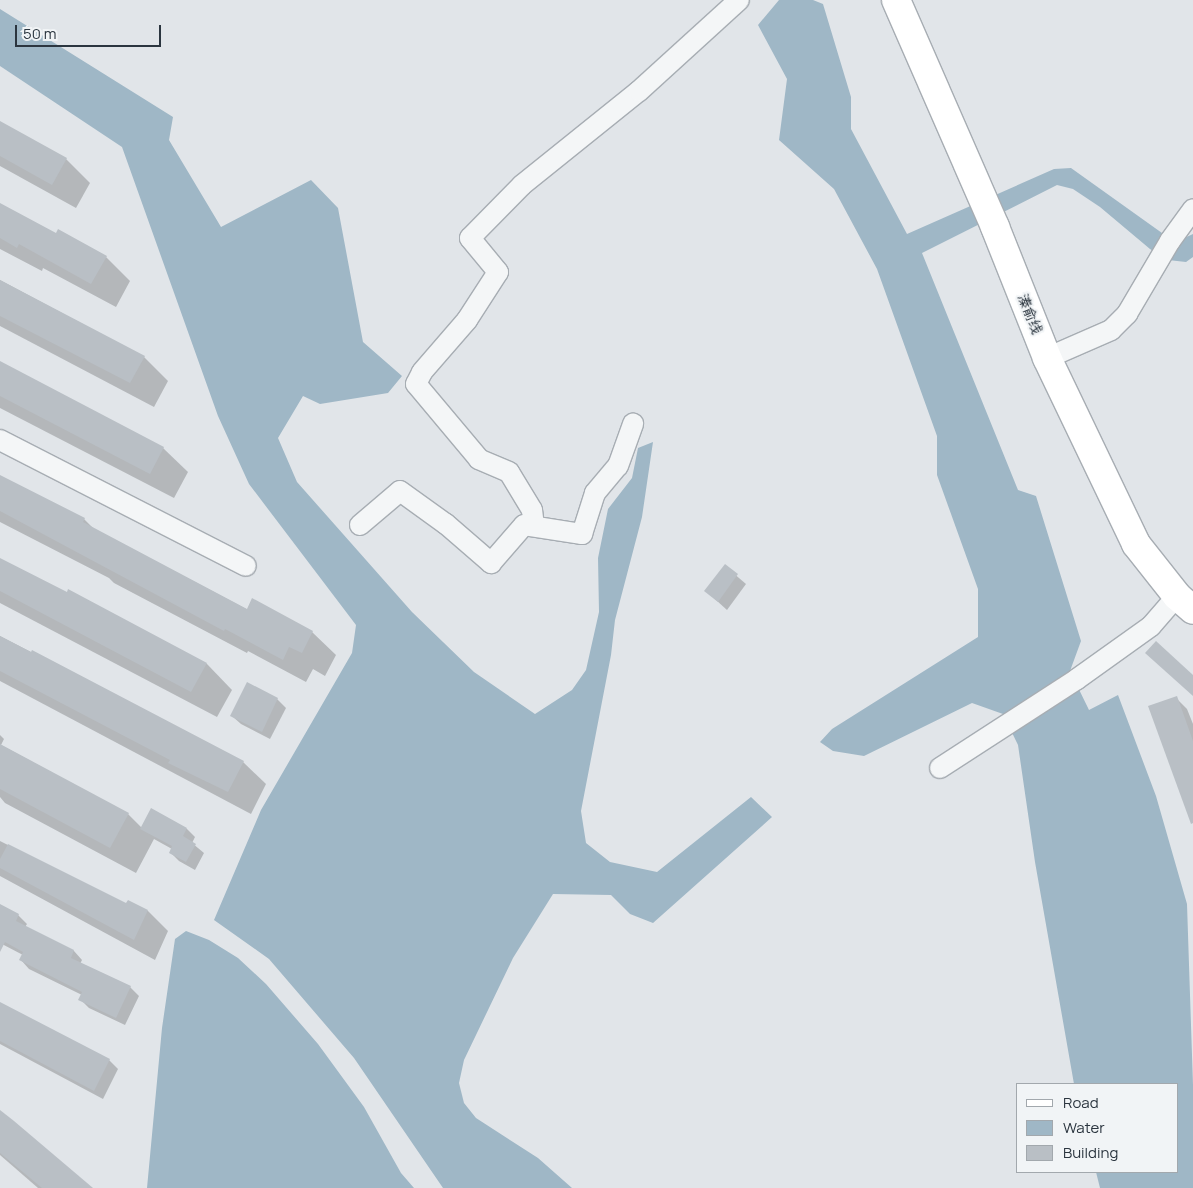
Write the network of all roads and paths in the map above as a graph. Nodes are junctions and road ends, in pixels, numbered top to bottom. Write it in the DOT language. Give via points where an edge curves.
graph roads {
  1 [pos="740,0"];
  2 [pos="896,0"];
  3 [pos="1193,209"];
  4 [pos="1047,358"];
  5 [pos="633,424"];
  6 [pos="0,440"];
  7 [pos="360,525"];
  8 [pos="534,526"];
  9 [pos="246,566"];
  10 [pos="1185,603"];
  11 [pos="940,768"];
  1 -- 8 [label="street" via="638,91 522,185 470,238 498,272 467,320 422,372 416,384 479,459 509,472 532,510"];
  2 -- 4 [label="main road, 溱俞线" via="995,227"];
  3 -- 4 [label="street" via="1127,314 1111,330"];
  4 -- 10 [label="main road, 溱俞线" via="1136,544"];
  5 -- 8 [label="street" via="618,466 595,493 582,534"];
  6 -- 9 [label="street"];
  7 -- 8 [label="street" via="400,491 446,524 491,563 524,525"];
  10 -- 11 [label="street" via="1077,680"];
}
